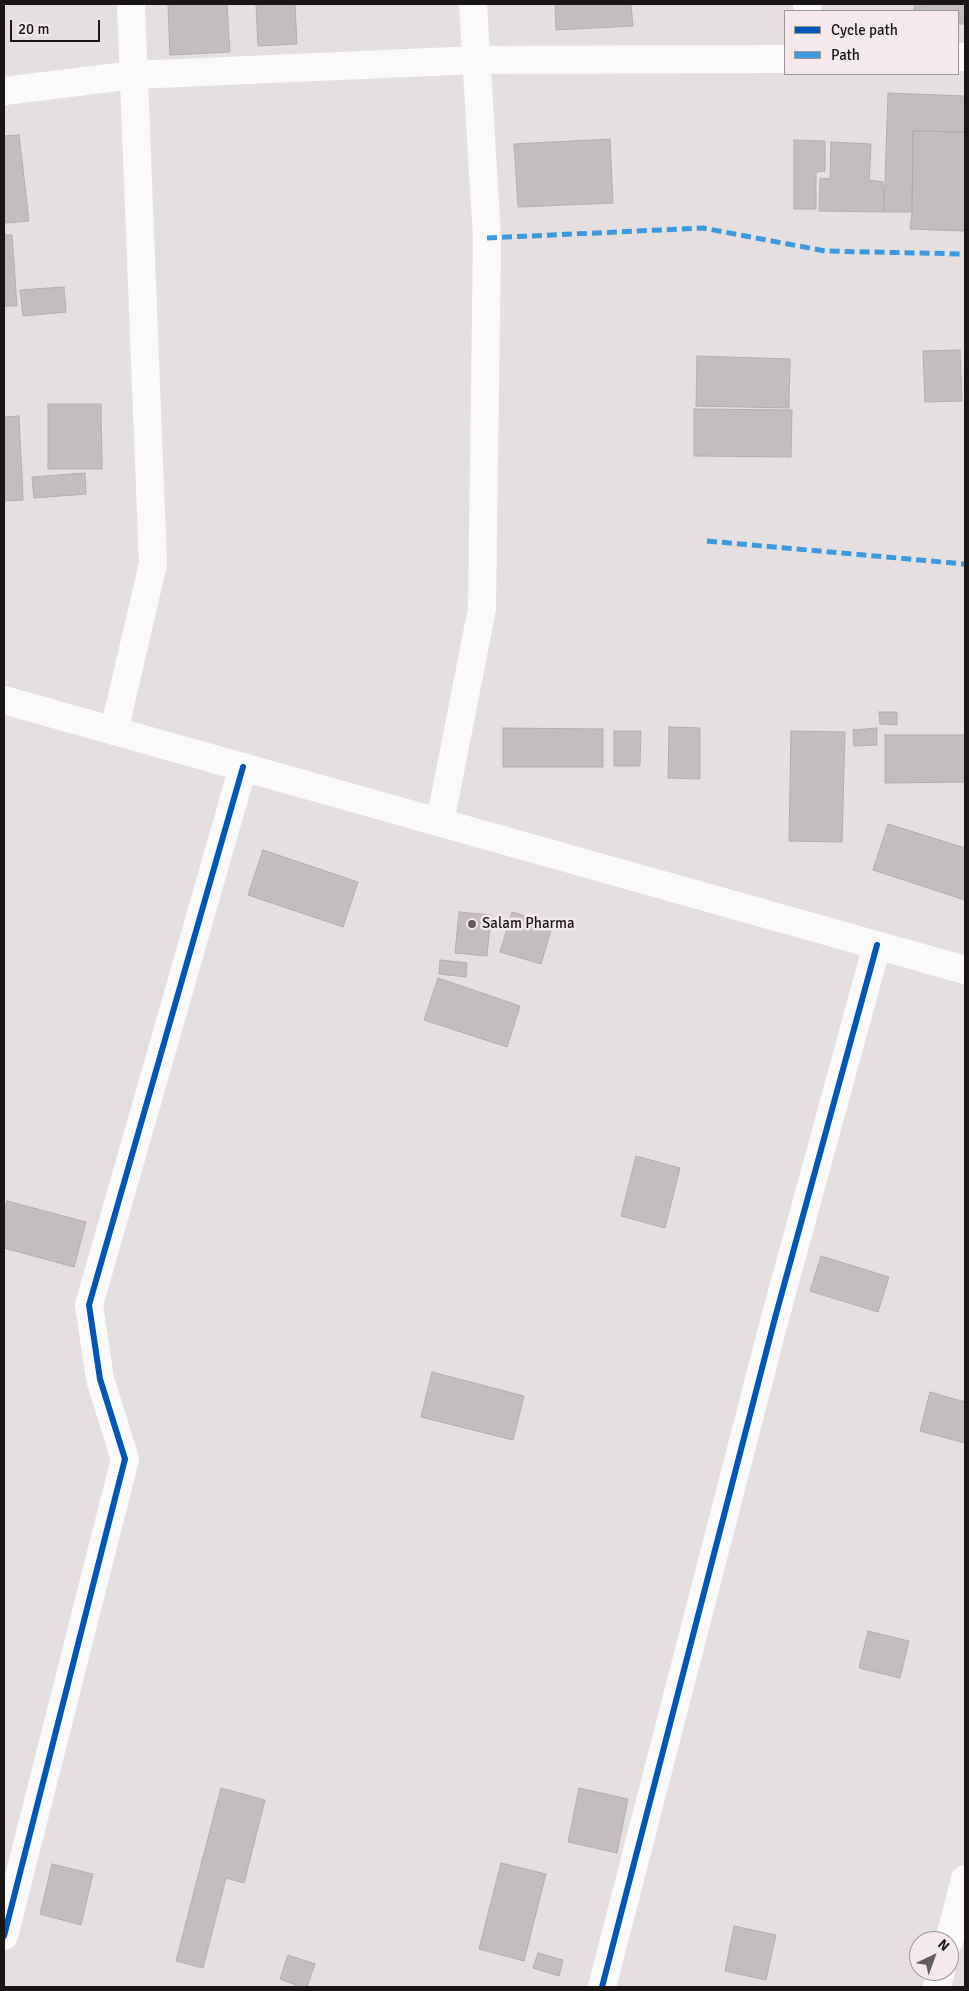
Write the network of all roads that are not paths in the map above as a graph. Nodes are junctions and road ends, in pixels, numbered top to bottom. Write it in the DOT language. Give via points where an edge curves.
graph roads {
  1 [pos="131,4"];
  2 [pos="473,4"];
  3 [pos="784,59"];
  4 [pos="476,60"];
  5 [pos="134,75"];
  6 [pos="4,91"];
  7 [pos="4,700"];
  8 [pos="114,731"];
  9 [pos="243,767"];
  10 [pos="440,822"];
  11 [pos="877,944"];
  12 [pos="965,970"];
  13 [pos="965,1879"];
  14 [pos="952,1931"];
  15 [pos="4,1936"];
  16 [pos="602,1987"];
  1 -- 5 [label="street"];
  2 -- 4 [label="street"];
  3 -- 4 [label="street"];
  4 -- 5 [label="street"];
  4 -- 10 [label="street" via="487,238 482,609"];
  5 -- 6 [label="street"];
  5 -- 8 [label="street" via="153,564"];
  7 -- 8 [label="street"];
  8 -- 9 [label="street"];
  9 -- 10 [label="street"];
  9 -- 15 [label="street" via="89,1305 100,1379 125,1459"];
  10 -- 11 [label="street"];
  11 -- 12 [label="street"];
  11 -- 16 [label="street" via="775,1318"];
  13 -- 14 [label="street"];
}
